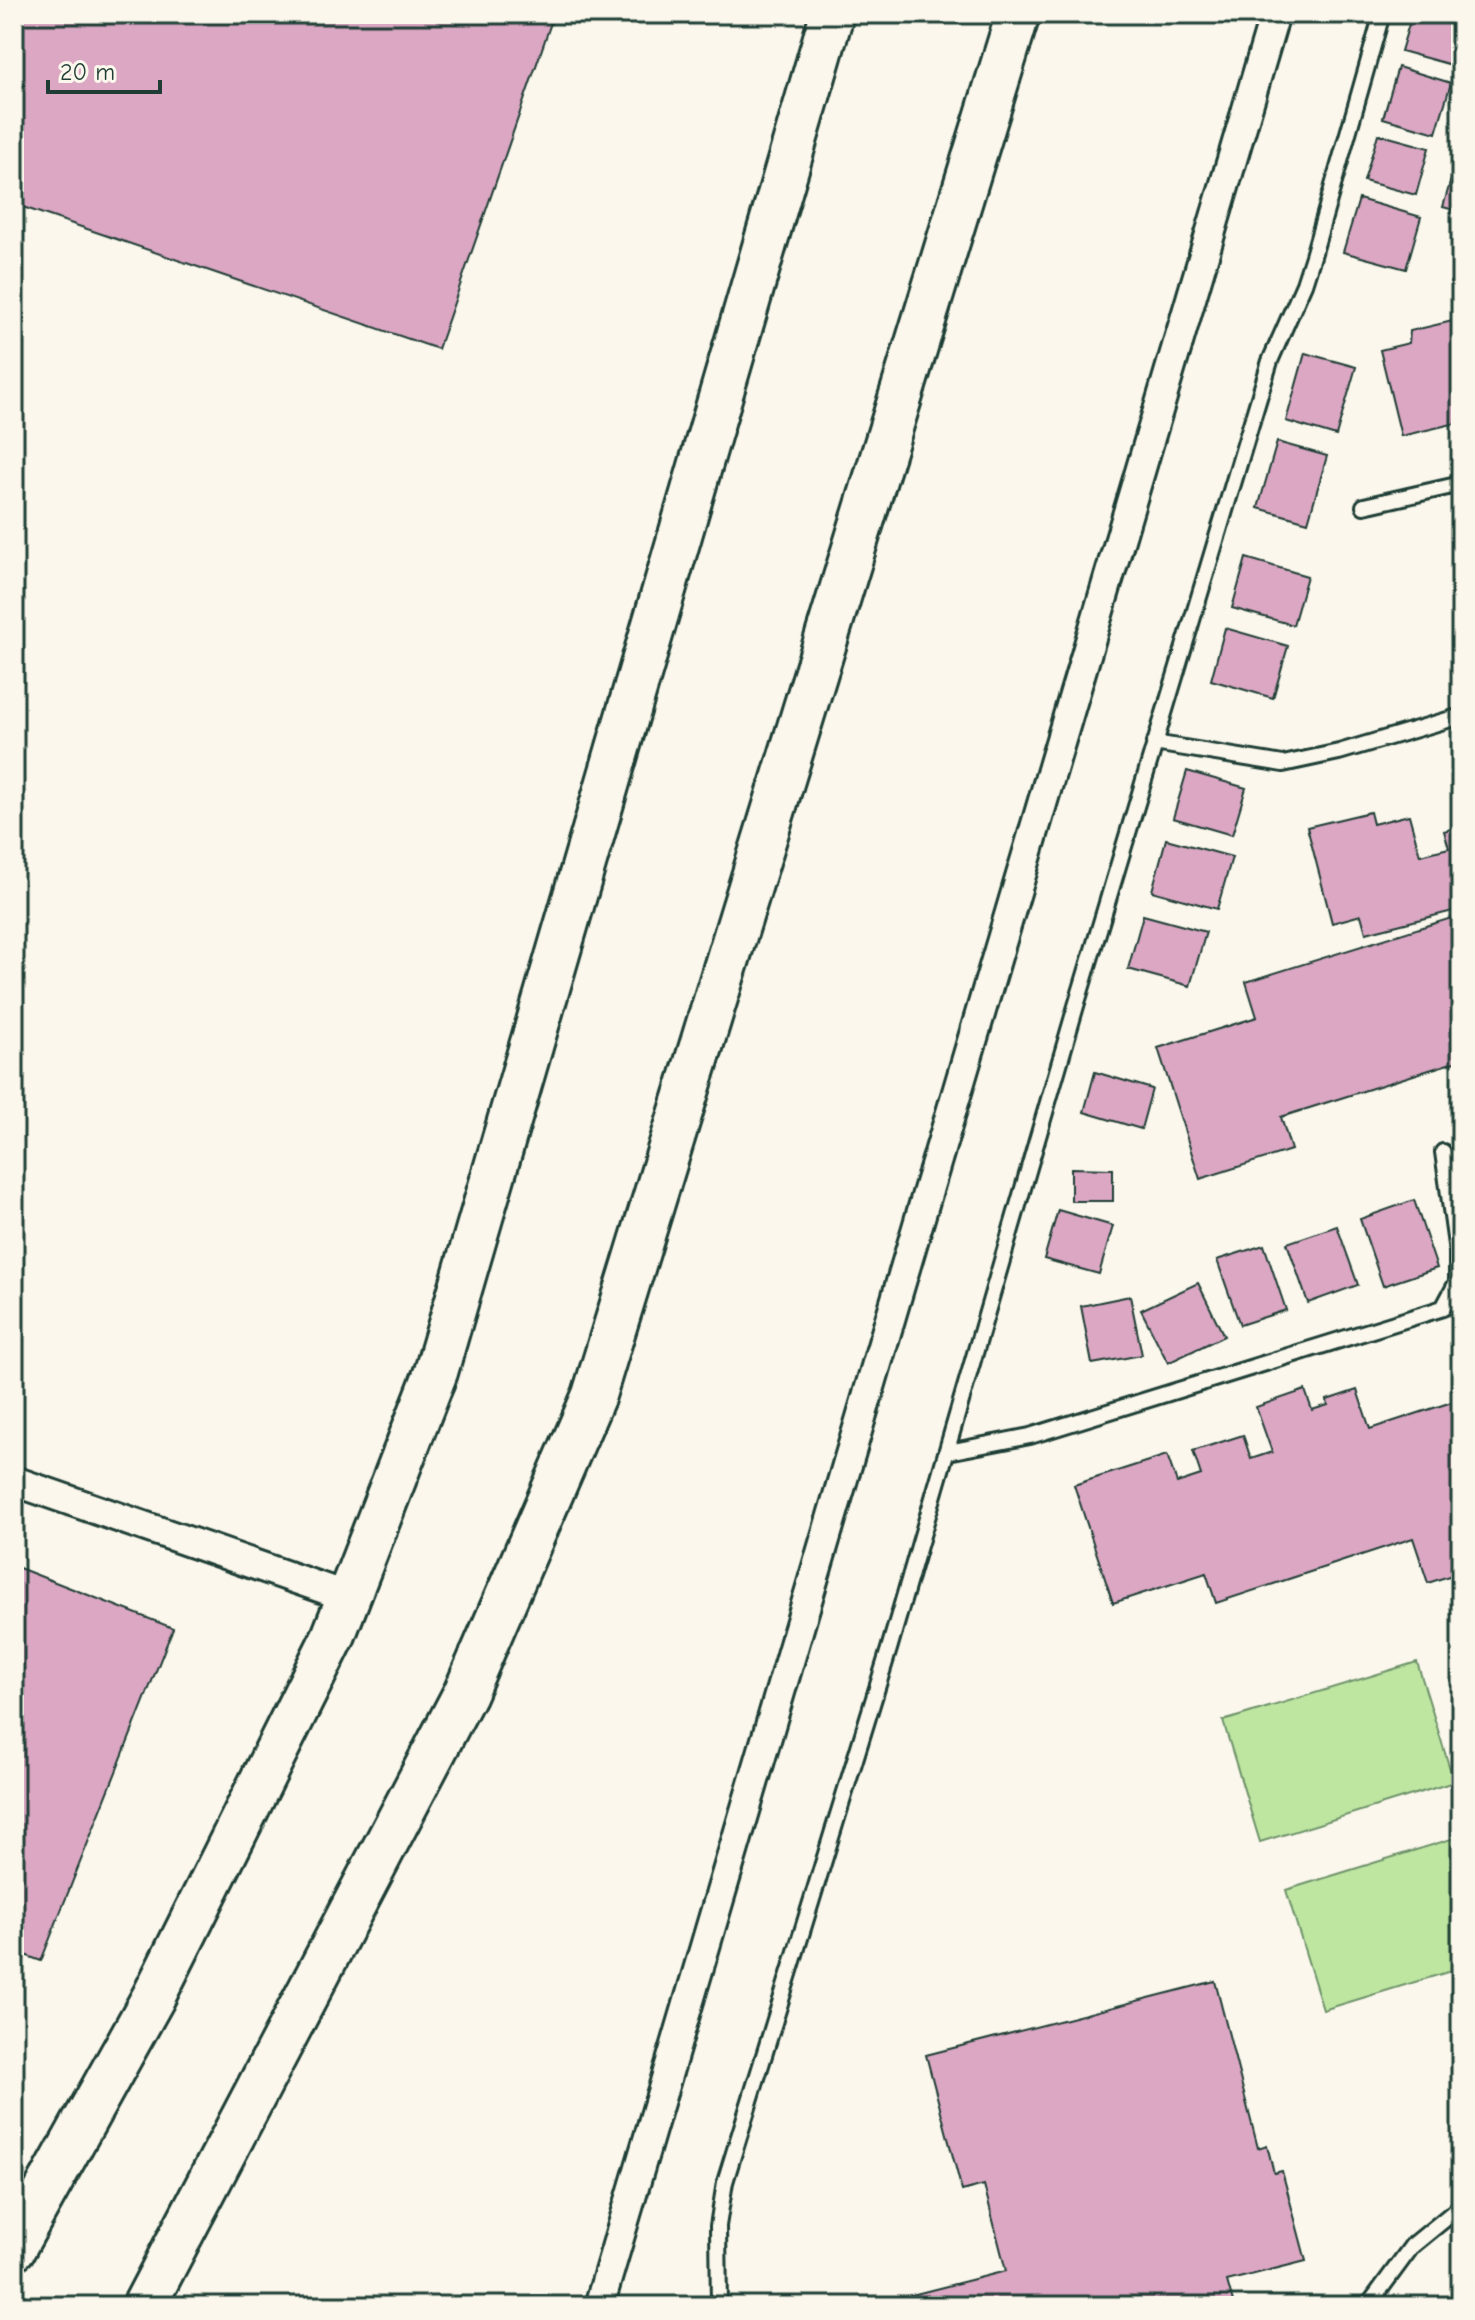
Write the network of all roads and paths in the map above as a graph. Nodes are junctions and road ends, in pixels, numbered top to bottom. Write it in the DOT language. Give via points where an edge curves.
graph roads {
  1 [pos="832,14"];
  2 [pos="1018,14"];
  3 [pos="1275,14"];
  4 [pos="1382,14"];
  5 [pos="1461,484"];
  6 [pos="1364,506"];
  7 [pos="1461,716"];
  8 [pos="1154,743"];
  9 [pos="1443,1152"];
  10 [pos="948,1452"];
  11 [pos="14,1481"];
  12 [pos="348,1597"];
  13 [pos="1461,2206"];
  14 [pos="14,2248"];
  15 [pos="144,2306"];
  16 [pos="599,2306"];
  17 [pos="719,2306"];
  18 [pos="1368,2306"];
  1 -- 12 [label="main road" via="436,1372"];
  2 -- 15 [label="main road" via="594,1395 465,1693"];
  3 -- 16 [label="street"];
  4 -- 8 [label="lane" via="1309,270 1270,361"];
  5 -- 6 [label="lane"];
  7 -- 8 [label="lane" via="1283,764"];
  8 -- 10 [label="lane"];
  9 -- 10 [label="lane" via="1457,1282 1443,1308 1030,1436"];
  10 -- 17 [label="lane" via="725,2182 718,2226"];
  11 -- 12 [label="street"];
  12 -- 14 [label="main road" via="333,1637 153,1998"];
  13 -- 18 [label="lane" via="1412,2246"];
}
